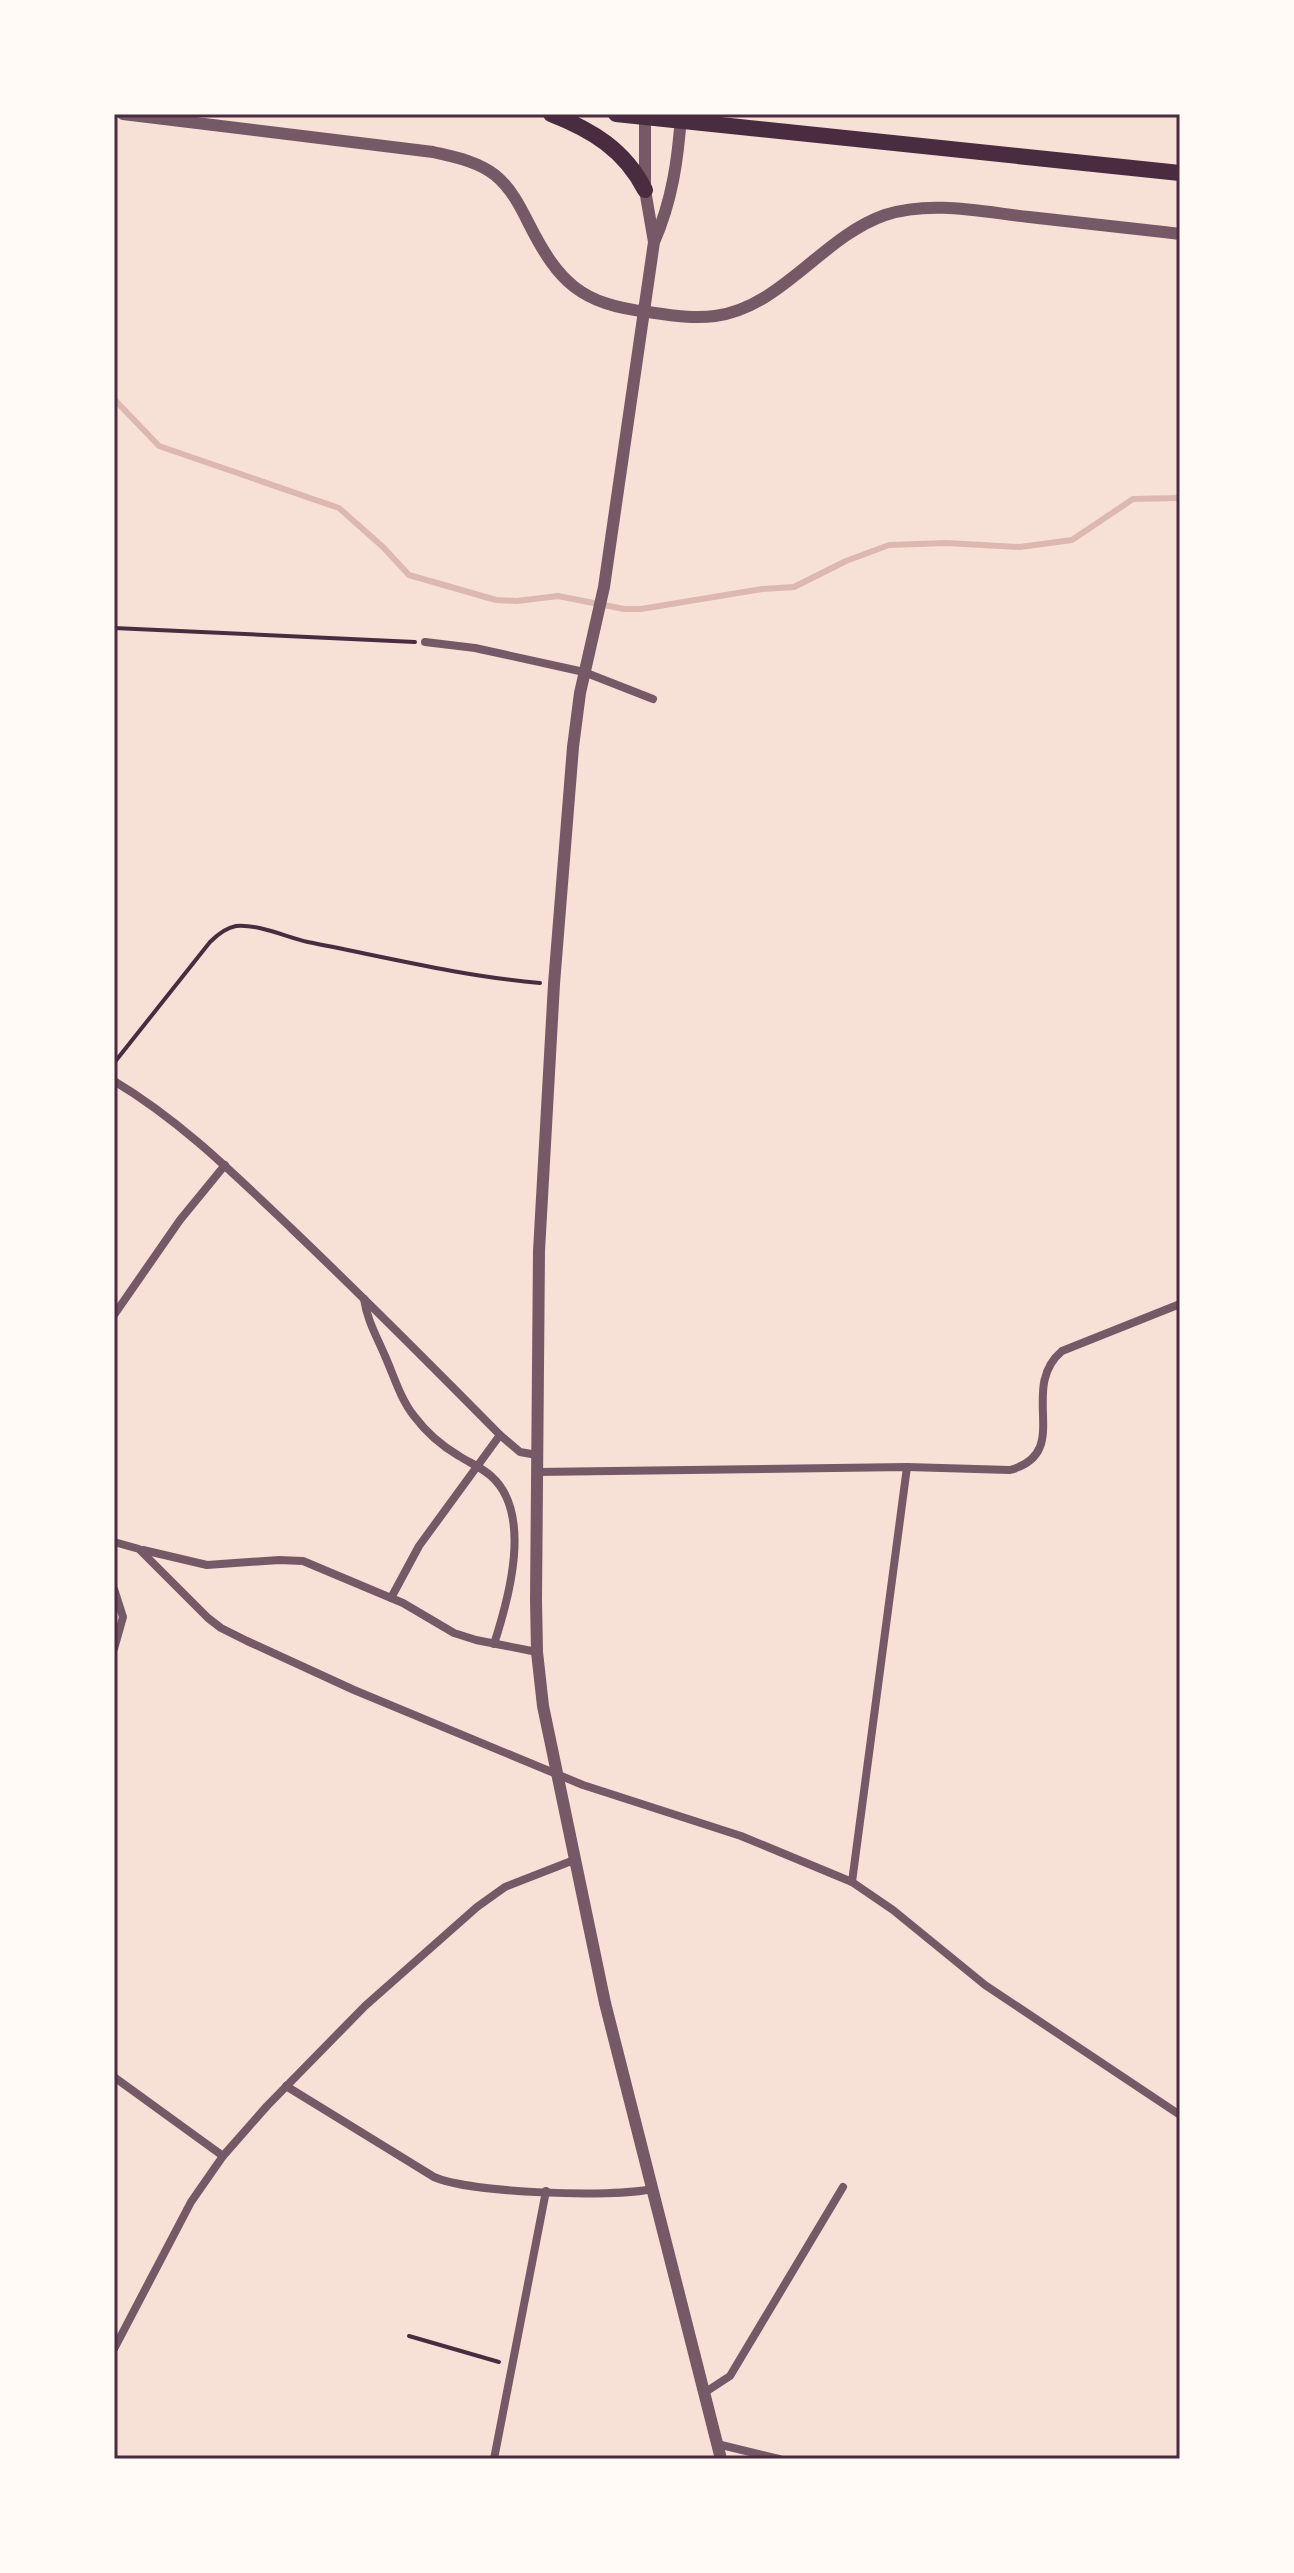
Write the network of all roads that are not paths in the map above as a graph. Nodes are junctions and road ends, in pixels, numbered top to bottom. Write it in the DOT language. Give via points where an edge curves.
graph roads {
  1 [pos="123,114"];
  2 [pos="551,114"];
  3 [pos="616,114"];
  4 [pos="748,114"];
  5 [pos="645,116"];
  6 [pos="680,117"];
  7 [pos="791,132"];
  8 [pos="1180,173"];
  9 [pos="645,190"];
  10 [pos="1180,234"];
  11 [pos="654,242"];
  12 [pos="646,312"];
  13 [pos="425,642"];
  14 [pos="584,672"];
  15 [pos="653,699"];
  16 [pos="114,1081"];
  17 [pos="225,1165"];
  18 [pos="364,1298"];
  19 [pos="1180,1304"];
  20 [pos="114,1315"];
  21 [pos="500,1435"];
  22 [pos="537,1455"];
  23 [pos="477,1466"];
  24 [pos="907,1467"];
  25 [pos="537,1472"];
  26 [pos="114,1543"];
  27 [pos="139,1549"];
  28 [pos="114,1589"];
  29 [pos="391,1598"];
  30 [pos="494,1644"];
  31 [pos="114,1649"];
  32 [pos="537,1652"];
  33 [pos="556,1773"];
  34 [pos="574,1860"];
  35 [pos="852,1882"];
  36 [pos="114,2077"];
  37 [pos="286,2086"];
  38 [pos="1180,2115"];
  39 [pos="223,2156"];
  40 [pos="843,2187"];
  41 [pos="652,2189"];
  42 [pos="546,2191"];
  43 [pos="114,2349"];
  44 [pos="704,2393"];
  45 [pos="717,2444"];
  46 [pos="494,2459"];
  47 [pos="721,2459"];
  48 [pos="779,2459"];
  1 -- 12 [label="street" via="433,152 480,165 519,203 559,274 592,299"];
  2 -- 9 [label="highway" via="609,143"];
  3 -- 5 [label="highway"];
  4 -- 7 [label="highway"];
  5 -- 6 [label="highway"];
  5 -- 9 [label="street"];
  6 -- 7 [label="highway"];
  6 -- 11 [label="street" via="671,198"];
  7 -- 8 [label="highway"];
  9 -- 11 [label="street"];
  10 -- 12 [label="street" via="955,209 907,210 861,226 776,290 734,311 695,317"];
  11 -- 12 [label="street"];
  12 -- 14 [label="street" via="604,587"];
  13 -- 14 [label="street"];
  14 -- 15 [label="street"];
  14 -- 22 [label="street" via="554,984 539,1251"];
  16 -- 17 [label="street" via="169,1117"];
  17 -- 18 [label="street"];
  17 -- 20 [label="street"];
  18 -- 21 [label="street"];
  18 -- 23 [label="street" via="407,1406 430,1434"];
  19 -- 24 [label="street" via="1053,1359 1042,1389 1042,1446 1026,1466"];
  21 -- 22 [label="street" via="520,1452"];
  21 -- 23 [label="street"];
  22 -- 25 [label="street"];
  23 -- 29 [label="street" via="419,1546"];
  23 -- 30 [label="street" via="500,1487 513,1525 510,1589"];
  24 -- 25 [label="street"];
  24 -- 35 [label="street"];
  25 -- 32 [label="street"];
  26 -- 27 [label="street"];
  27 -- 29 [label="street" via="207,1565 303,1561"];
  27 -- 33 [label="street" via="221,1628 354,1690"];
  28 -- 31 [label="street" via="123,1617"];
  29 -- 30 [label="street" via="454,1633"];
  30 -- 32 [label="street"];
  32 -- 33 [label="street"];
  33 -- 34 [label="street"];
  33 -- 35 [label="street" via="741,1836"];
  34 -- 37 [label="street" via="505,1887 477,1907 365,2006"];
  34 -- 41 [label="street"];
  35 -- 38 [label="street" via="985,1985"];
  36 -- 39 [label="street"];
  37 -- 39 [label="street"];
  37 -- 42 [label="street" via="443,2181"];
  39 -- 43 [label="street" via="185,2212"];
  40 -- 44 [label="street" via="730,2376"];
  41 -- 42 [label="street"];
  41 -- 44 [label="street"];
  42 -- 46 [label="street"];
  44 -- 45 [label="street"];
  45 -- 47 [label="street"];
  45 -- 48 [label="street"];
}
